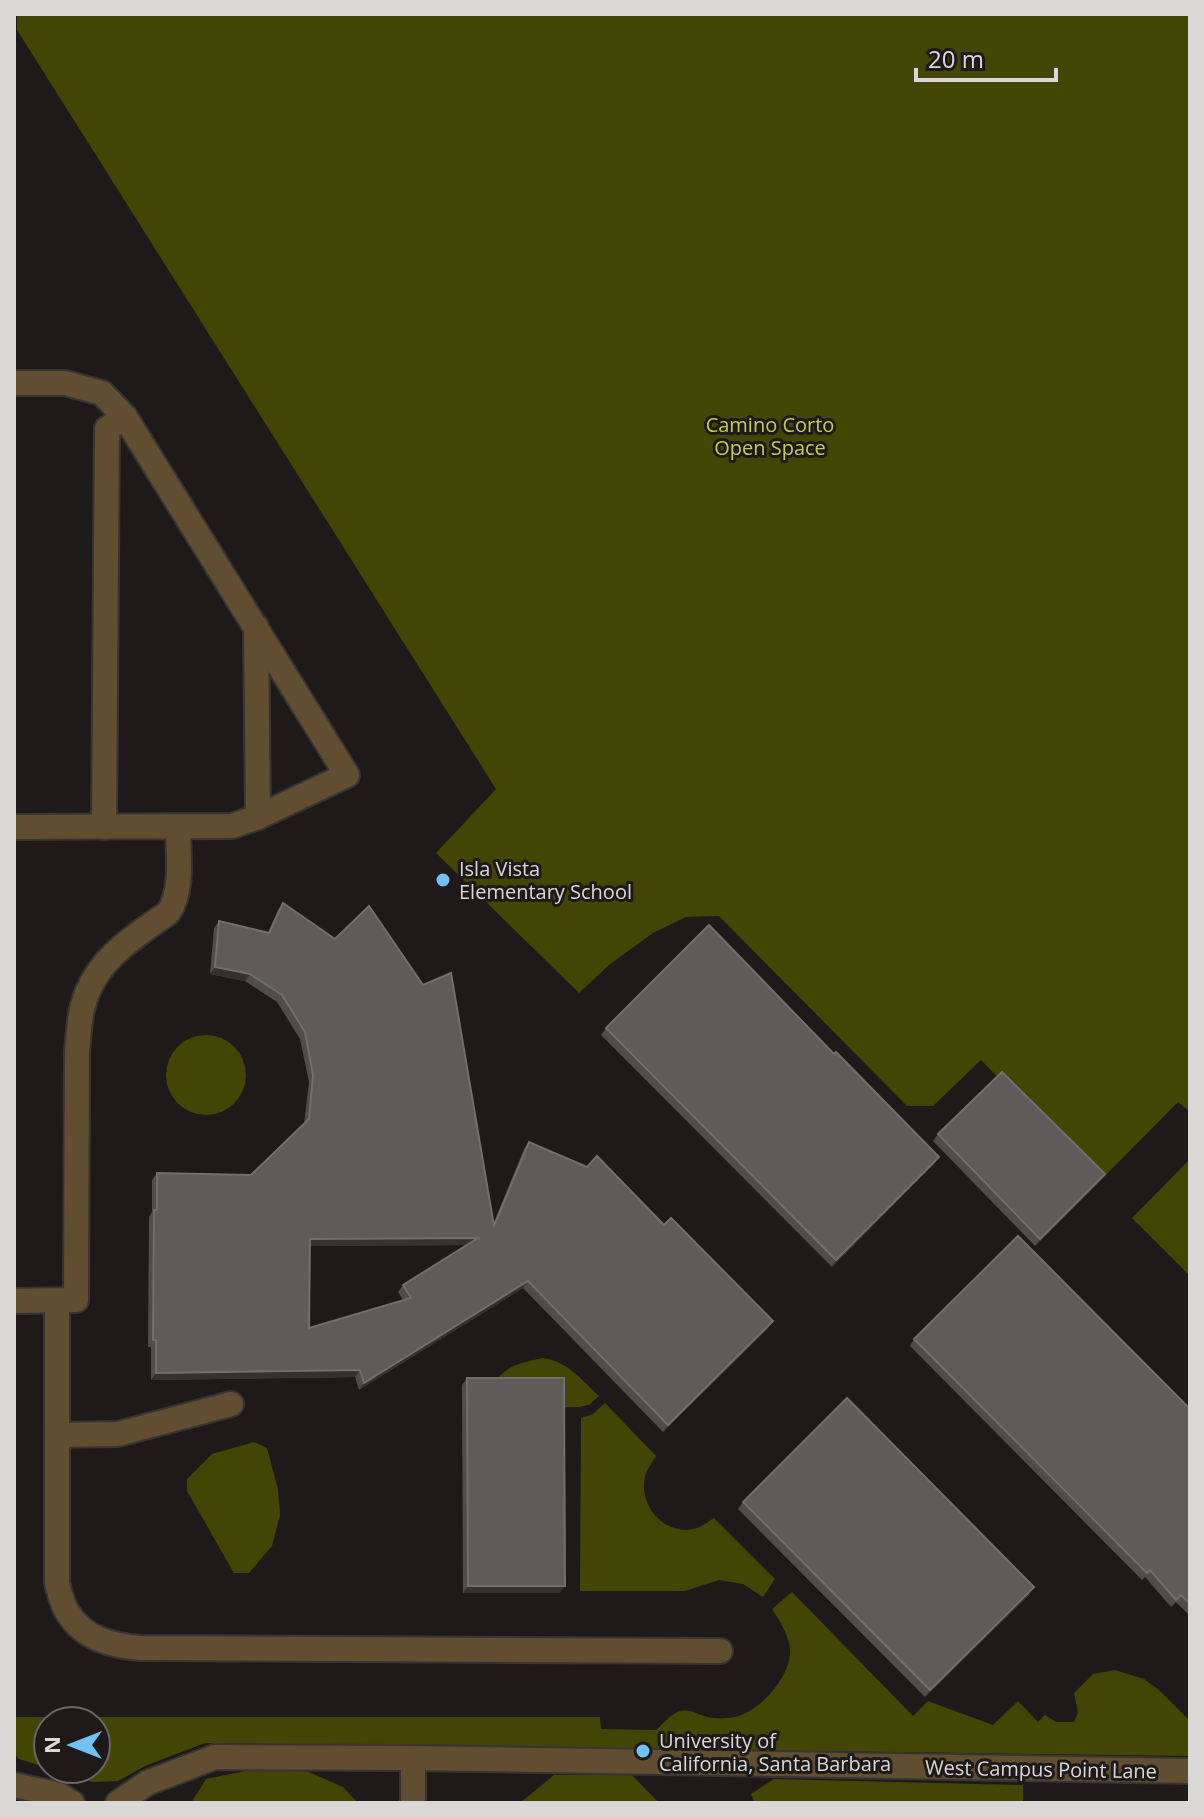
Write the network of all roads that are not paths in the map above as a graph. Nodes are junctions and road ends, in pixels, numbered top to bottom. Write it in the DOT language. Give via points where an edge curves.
graph roads {
  1 [pos="14,383"];
  2 [pos="125,417"];
  3 [pos="256,626"];
  4 [pos="258,817"];
  5 [pos="14,827"];
  6 [pos="104,827"];
  7 [pos="178,827"];
  8 [pos="14,1301"];
  9 [pos="57,1301"];
  10 [pos="231,1404"];
  11 [pos="57,1435"];
  12 [pos="720,1651"];
  13 [pos="413,1758"];
  14 [pos="1190,1771"];
  15 [pos="14,1785"];
  16 [pos="72,1803"];
  17 [pos="118,1803"];
  18 [pos="413,1803"];
  1 -- 2 [label="street" via="65,383 102,393"];
  2 -- 3 [label="street"];
  2 -- 6 [label="street" via="107,429"];
  3 -- 4 [label="street"];
  3 -- 4 [label="street" via="347,775"];
  4 -- 7 [label="street" via="232,826"];
  5 -- 6 [label="street"];
  6 -- 7 [label="street"];
  7 -- 9 [label="street" via="174,905 102,966 81,1013 76,1300"];
  8 -- 9 [label="street"];
  9 -- 11 [label="street"];
  10 -- 11 [label="street" via="118,1434"];
  11 -- 12 [label="street" via="57,1583 66,1611 78,1626 118,1646"];
  13 -- 14 [label="street, West Campus Point Lane"];
  13 -- 17 [label="street, West Campus Point Lane" via="215,1757 147,1783"];
  13 -- 18 [label="street"];
  15 -- 16 [label="street"];
}
